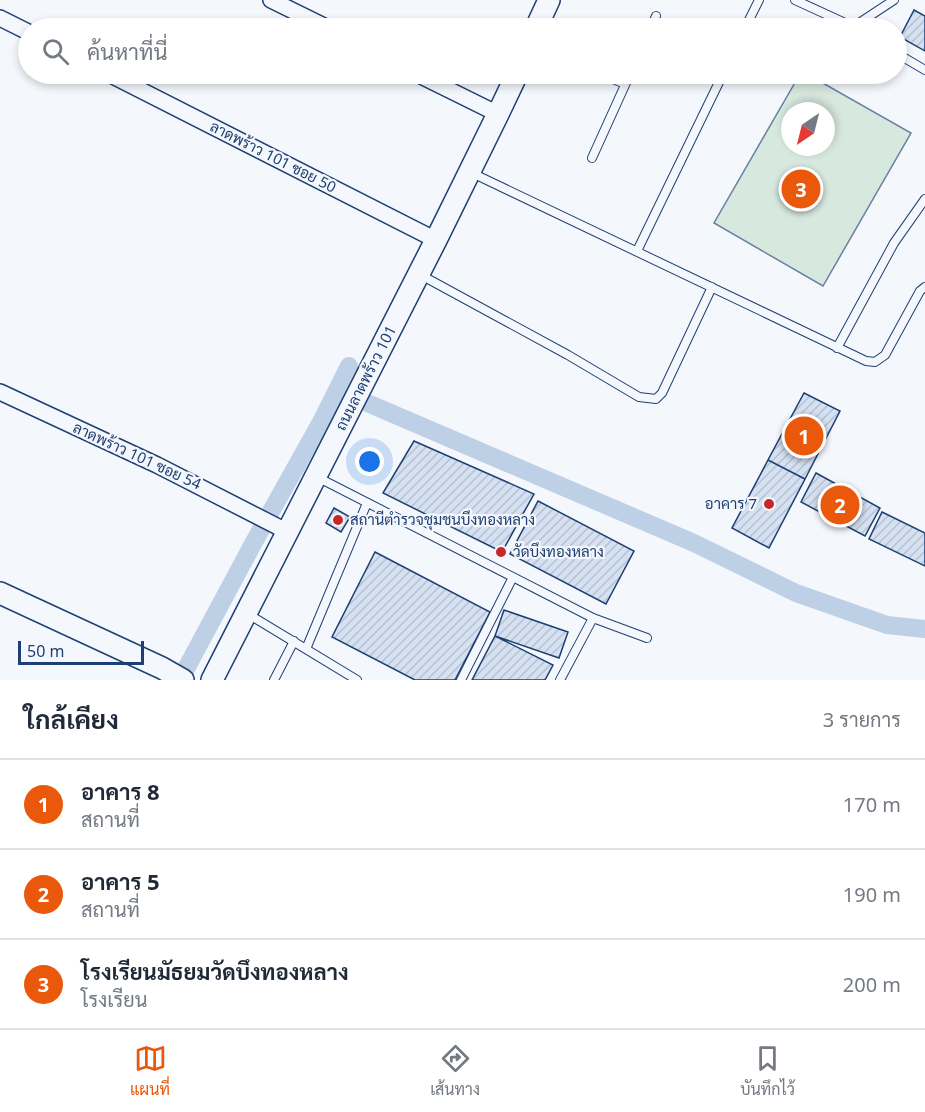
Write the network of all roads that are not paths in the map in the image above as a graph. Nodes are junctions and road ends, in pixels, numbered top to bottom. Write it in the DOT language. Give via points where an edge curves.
graph roads {
  1 [pos="271,0"];
  2 [pos="549,0"];
  3 [pos="759,0"];
  4 [pos="795,0"];
  5 [pos="894,0"];
  6 [pos="0,18"];
  7 [pos="308,18"];
  8 [pos="541,18"];
  9 [pos="750,18"];
  10 [pos="833,18"];
  11 [pos="868,18"];
  12 [pos="18,27"];
  13 [pos="907,59"];
  14 [pos="925,70"];
  15 [pos="129,84"];
  16 [pos="437,84"];
  17 [pos="512,84"];
  18 [pos="626,84"];
  19 [pos="718,84"];
  20 [pos="498,114"];
  21 [pos="592,158"];
  22 [pos="470,172"];
  23 [pos="925,199"];
  24 [pos="436,240"];
  25 [pos="638,251"];
  26 [pos="419,274"];
  27 [pos="712,287"];
  28 [pos="925,287"];
  29 [pos="837,348"];
  30 [pos="0,392"];
  31 [pos="316,476"];
  32 [pos="367,503"];
  33 [pos="274,524"];
  34 [pos="513,577"];
  35 [pos="0,593"];
  36 [pos="246,613"];
  37 [pos="593,618"];
  38 [pos="646,638"];
  39 [pos="294,641"];
  40 [pos="306,649"];
  41 [pos="183,680"];
  42 [pos="212,680"];
  43 [pos="274,680"];
  44 [pos="357,680"];
  45 [pos="461,680"];
  46 [pos="560,680"];
  1 -- 7 [label="street"];
  2 -- 8 [label="street"];
  3 -- 9 [label="lane"];
  4 -- 10 [label="lane"];
  5 -- 11 [label="lane"];
  6 -- 12 [label="street"];
  13 -- 14 [label="lane"];
  15 -- 24 [label="street, ลาดพร้าว 101 ซอย 50"];
  16 -- 20 [label="street"];
  17 -- 20 [label="street, ถนนลาดพร้าว 101"];
  18 -- 21 [label="lane"];
  19 -- 25 [label="lane"];
  20 -- 22 [label="street, ถนนลาดพร้าว 101"];
  22 -- 24 [label="street, ถนนลาดพร้าว 101"];
  22 -- 25 [label="lane"];
  23 -- 29 [label="lane" via="894,243"];
  24 -- 26 [label="street, ถนนลาดพร้าว 101"];
  25 -- 27 [label="lane"];
  26 -- 27 [label="lane" via="639,397 656,399"];
  26 -- 31 [label="street, ถนนลาดพร้าว 101"];
  27 -- 29 [label="lane"];
  28 -- 29 [label="lane" via="885,354 875,363"];
  30 -- 33 [label="street, ลาดพร้าว 101 ซอย 54"];
  31 -- 32 [label="lane"];
  31 -- 33 [label="street, ถนนลาดพร้าว 101"];
  32 -- 34 [label="lane"];
  32 -- 40 [label="lane"];
  33 -- 36 [label="street, ถนนลาดพร้าว 101"];
  34 -- 37 [label="lane"];
  34 -- 45 [label="lane"];
  35 -- 41 [label="street"];
  36 -- 39 [label="lane"];
  36 -- 42 [label="street, ถนนลาดพร้าว 101"];
  37 -- 38 [label="lane"];
  37 -- 46 [label="lane"];
  39 -- 40 [label="lane"];
  39 -- 43 [label="lane"];
  40 -- 44 [label="lane"];
}
